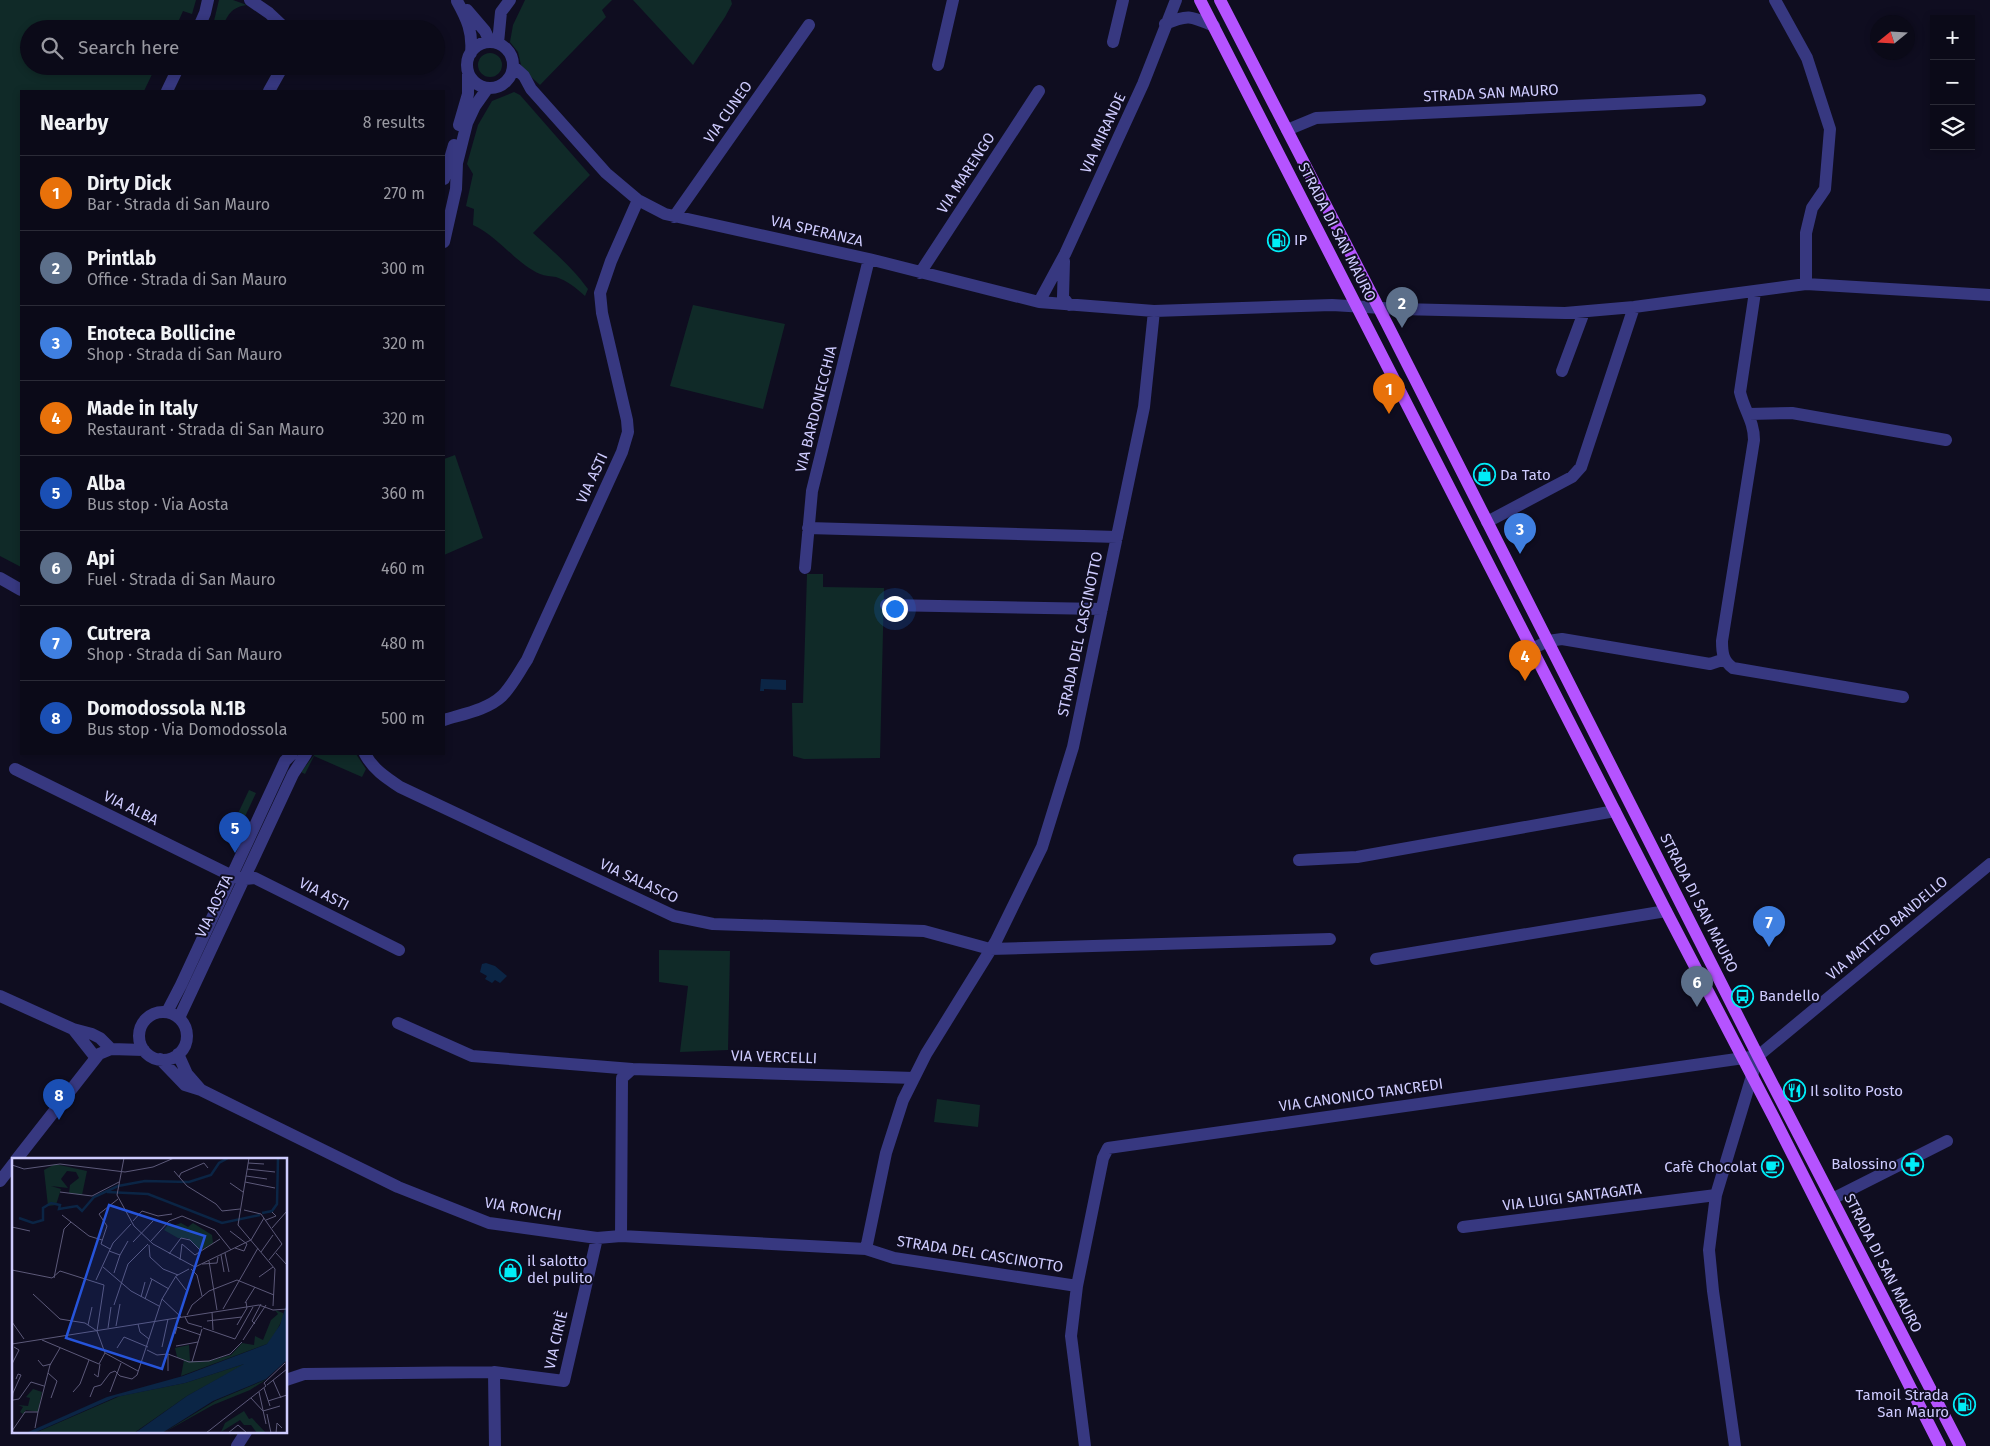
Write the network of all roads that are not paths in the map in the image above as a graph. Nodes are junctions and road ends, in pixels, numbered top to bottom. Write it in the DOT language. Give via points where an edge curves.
graph roads {
  1 [pos="208,0"];
  2 [pos="250,0"];
  3 [pos="457,0"];
  4 [pos="510,0"];
  5 [pos="953,0"];
  6 [pos="1124,0"];
  7 [pos="1176,0"];
  8 [pos="1200,0"];
  9 [pos="1220,0"];
  10 [pos="1774,0"];
  11 [pos="202,20"];
  12 [pos="276,20"];
  13 [pos="1166,24"];
  14 [pos="809,25"];
  15 [pos="1214,26"];
  16 [pos="1113,42"];
  17 [pos="494,43"];
  18 [pos="470,53"];
  19 [pos="938,66"];
  20 [pos="512,71"];
  21 [pos="468,74"];
  22 [pos="175,75"];
  23 [pos="278,75"];
  24 [pos="487,89"];
  25 [pos="167,90"];
  26 [pos="270,90"];
  27 [pos="1039,90"];
  28 [pos="1700,100"];
  29 [pos="1287,130"];
  30 [pos="450,161"];
  31 [pos="445,175"];
  32 [pos="638,200"];
  33 [pos="674,217"];
  34 [pos="445,238"];
  35 [pos="1065,254"];
  36 [pos="869,259"];
  37 [pos="920,272"];
  38 [pos="1806,284"];
  39 [pos="1755,292"];
  40 [pos="1990,295"];
  41 [pos="1039,302"];
  42 [pos="1069,304"];
  43 [pos="1356,306"];
  44 [pos="1634,307"];
  45 [pos="1379,308"];
  46 [pos="1154,312"];
  47 [pos="1584,312"];
  48 [pos="1562,371"];
  49 [pos="1749,414"];
  50 [pos="1946,440"];
  51 [pos="1487,522"];
  52 [pos="808,528"];
  53 [pos="1116,537"];
  54 [pos="805,568"];
  55 [pos="0,578"];
  56 [pos="20,589"];
  57 [pos="886,605"];
  58 [pos="1102,609"];
  59 [pos="1548,641"];
  60 [pos="1532,649"];
  61 [pos="1725,659"];
  62 [pos="1903,697"];
  63 [pos="445,720"];
  64 [pos="305,755"];
  65 [pos="366,755"];
  66 [pos="288,756"];
  67 [pos="15,769"];
  68 [pos="1615,811"];
  69 [pos="1299,860"];
  70 [pos="1990,864"];
  71 [pos="238,877"];
  72 [pos="1666,912"];
  73 [pos="1330,939"];
  74 [pos="990,949"];
  75 [pos="399,950"];
  76 [pos="1376,959"];
  77 [pos="0,996"];
  78 [pos="167,1012"];
  79 [pos="179,1018"];
  80 [pos="398,1023"];
  81 [pos="73,1029"];
  82 [pos="139,1036"];
  83 [pos="117,1048"];
  84 [pos="144,1050"];
  85 [pos="178,1054"];
  86 [pos="1758,1056"];
  87 [pos="1742,1057"];
  88 [pos="96,1058"];
  89 [pos="160,1059"];
  90 [pos="632,1069"];
  91 [pos="1752,1077"];
  92 [pos="914,1078"];
  93 [pos="202,1090"];
  94 [pos="1947,1141"];
  95 [pos="18,1158"];
  96 [pos="12,1166"];
  97 [pos="0,1181"];
  98 [pos="1716,1195"];
  99 [pos="1832,1199"];
  100 [pos="1463,1227"];
  101 [pos="621,1236"];
  102 [pos="596,1238"];
  103 [pos="866,1248"];
  104 [pos="1077,1286"];
  105 [pos="494,1372"];
  106 [pos="288,1379"];
  107 [pos="245,1434"];
  108 [pos="237,1446"];
  109 [pos="495,1446"];
  110 [pos="1085,1446"];
  111 [pos="1734,1446"];
  112 [pos="1940,1446"];
  113 [pos="1960,1446"];
  1 -- 11 [label="street"];
  2 -- 12 [label="street"];
  3 -- 17 [label="street"];
  3 -- 18 [label="street" via="471,30"];
  4 -- 17 [label="street" via="501,12"];
  5 -- 19 [label="street"];
  6 -- 16 [label="street"];
  7 -- 13 [label="street, VIA MIRANDE"];
  8 -- 15 [label="main road, STRADA DI SAN MAURO"];
  9 -- 29 [label="main road, STRADA DI SAN MAURO"];
  10 -- 38 [label="street" via="1807,58 1830,129 1825,189 1812,208 1806,233"];
  13 -- 15 [label="street" via="1182,16"];
  13 -- 35 [label="street, VIA MIRANDE" via="1143,84"];
  14 -- 33 [label="street, VIA CUNEO"];
  15 -- 43 [label="main road, STRADA DI SAN MAURO"];
  17 -- 18 [label="street" via="476,47"];
  17 -- 20 [label="street" via="510,52"];
  18 -- 21 [label="street"];
  20 -- 24 [label="street" via="502,86"];
  20 -- 32 [label="street, VIA SPERANZA" via="525,81 606,173"];
  21 -- 24 [label="street" via="476,84"];
  21 -- 30 [label="street" via="468,94"];
  22 -- 25 [label="street"];
  23 -- 26 [label="street"];
  24 -- 30 [label="street" via="475,106"];
  27 -- 37 [label="street, VIA MARENGO"];
  28 -- 29 [label="street, STRADA SAN MAURO" via="1316,118"];
  29 -- 45 [label="main road, STRADA DI SAN MAURO"];
  30 -- 31 [label="street"];
  30 -- 34 [label="street" via="456,189"];
  32 -- 33 [label="street, VIA SPERANZA"];
  32 -- 63 [label="street, VIA ASTI" via="600,293 627,420 628,432 622,452 527,660 501,696 485,707"];
  33 -- 36 [label="street, VIA SPERANZA"];
  35 -- 41 [label="street, VIA MIRANDE"];
  35 -- 42 [label="street, VIA MIRANDE" via="1063,297"];
  36 -- 37 [label="street, VIA SPERANZA"];
  36 -- 52 [label="street, VIA BARDONECCHIA" via="812,491"];
  37 -- 41 [label="street, VIA SPERANZA"];
  38 -- 39 [label="street, VIA SPERANZA"];
  38 -- 40 [label="street, VIA SPERANZA"];
  39 -- 44 [label="street, VIA SPERANZA"];
  39 -- 49 [label="street" via="1740,392"];
  41 -- 42 [label="street, VIA SPERANZA"];
  42 -- 46 [label="street, VIA SPERANZA"];
  43 -- 45 [label="street, VIA SPERANZA"];
  43 -- 46 [label="street, VIA SPERANZA"];
  43 -- 60 [label="main road, STRADA DI SAN MAURO"];
  44 -- 47 [label="street, VIA SPERANZA"];
  44 -- 51 [label="street" via="1580,467 1572,477"];
  45 -- 47 [label="street, VIA SPERANZA"];
  45 -- 51 [label="main road, STRADA DI SAN MAURO"];
  46 -- 53 [label="street, STRADA DEL CASCINOTTO" via="1144,407"];
  47 -- 48 [label="street"];
  49 -- 50 [label="street" via="1792,414"];
  49 -- 61 [label="street" via="1754,440 1722,641"];
  51 -- 59 [label="main road, STRADA DI SAN MAURO"];
  52 -- 53 [label="street"];
  52 -- 54 [label="street, VIA BARDONECCHIA"];
  53 -- 58 [label="street, STRADA DEL CASCINOTTO"];
  55 -- 56 [label="street"];
  57 -- 58 [label="street"];
  58 -- 74 [label="street, STRADA DEL CASCINOTTO" via="1073,747 1042,846"];
  59 -- 60 [label="street"];
  59 -- 61 [label="street" via="1562,639 1710,664"];
  59 -- 86 [label="main road, STRADA DI SAN MAURO"];
  60 -- 68 [label="main road, STRADA DI SAN MAURO"];
  61 -- 62 [label="street" via="1733,668"];
  64 -- 71 [label="street, VIA AOSTA"];
  65 -- 74 [label="street, VIA SALASCO" via="381,775 400,786 674,916 712,924 924,931"];
  66 -- 71 [label="street, VIA AOSTA"];
  67 -- 71 [label="street, VIA ALBA"];
  68 -- 69 [label="street" via="1357,857"];
  68 -- 72 [label="main road, STRADA DI SAN MAURO"];
  70 -- 86 [label="street, VIA MATTEO BANDELLO"];
  71 -- 75 [label="street, VIA ASTI" via="255,878"];
  71 -- 78 [label="street, VIA AOSTA"];
  71 -- 79 [label="street, VIA AOSTA"];
  72 -- 76 [label="street"];
  72 -- 87 [label="main road, STRADA DI SAN MAURO"];
  73 -- 74 [label="street"];
  74 -- 92 [label="street, STRADA DEL CASCINOTTO"];
  77 -- 81 [label="street"];
  78 -- 79 [label="street"];
  78 -- 82 [label="street" via="148,1017 140,1027"];
  79 -- 85 [label="street" via="186,1036 183,1049"];
  80 -- 90 [label="street, VIA VERCELLI" via="472,1056"];
  81 -- 83 [label="street" via="92,1034"];
  81 -- 88 [label="street"];
  82 -- 83 [label="street"];
  82 -- 84 [label="street"];
  83 -- 84 [label="street"];
  83 -- 88 [label="street"];
  84 -- 89 [label="street"];
  85 -- 89 [label="street"];
  85 -- 93 [label="street, VIA RONCHI" via="187,1074"];
  86 -- 87 [label="street, VIA CANONICO TANCREDI"];
  86 -- 91 [label="street"];
  86 -- 99 [label="main road, STRADA DI SAN MAURO"];
  87 -- 91 [label="main road, STRADA DI SAN MAURO"];
  87 -- 104 [label="street, VIA CANONICO TANCREDI" via="1108,1148 1103,1158"];
  88 -- 95 [label="street"];
  89 -- 93 [label="street, VIA RONCHI" via="185,1085"];
  90 -- 92 [label="street, VIA VERCELLI"];
  90 -- 101 [label="street" via="622,1078"];
  91 -- 98 [label="street"];
  91 -- 112 [label="main road, STRADA DI SAN MAURO"];
  92 -- 103 [label="street, STRADA DEL CASCINOTTO" via="886,1152"];
  93 -- 102 [label="street, VIA RONCHI" via="398,1187 489,1223"];
  94 -- 99 [label="street"];
  96 -- 97 [label="street"];
  98 -- 100 [label="street, VIA LUIGI SANTAGATA"];
  98 -- 111 [label="street" via="1710,1271"];
  99 -- 113 [label="main road, STRADA DI SAN MAURO"];
  101 -- 102 [label="street, VIA RONCHI"];
  101 -- 103 [label="street, VIA RONCHI"];
  102 -- 105 [label="street, VIA CIRIÈ" via="564,1381"];
  103 -- 104 [label="street, STRADA DEL CASCINOTTO" via="894,1258"];
  104 -- 110 [label="street, STRADA DEL CASCINOTTO" via="1071,1336"];
  105 -- 106 [label="street, VIA CIRIÈ" via="304,1374"];
  105 -- 109 [label="street"];
  107 -- 108 [label="street"];
}
